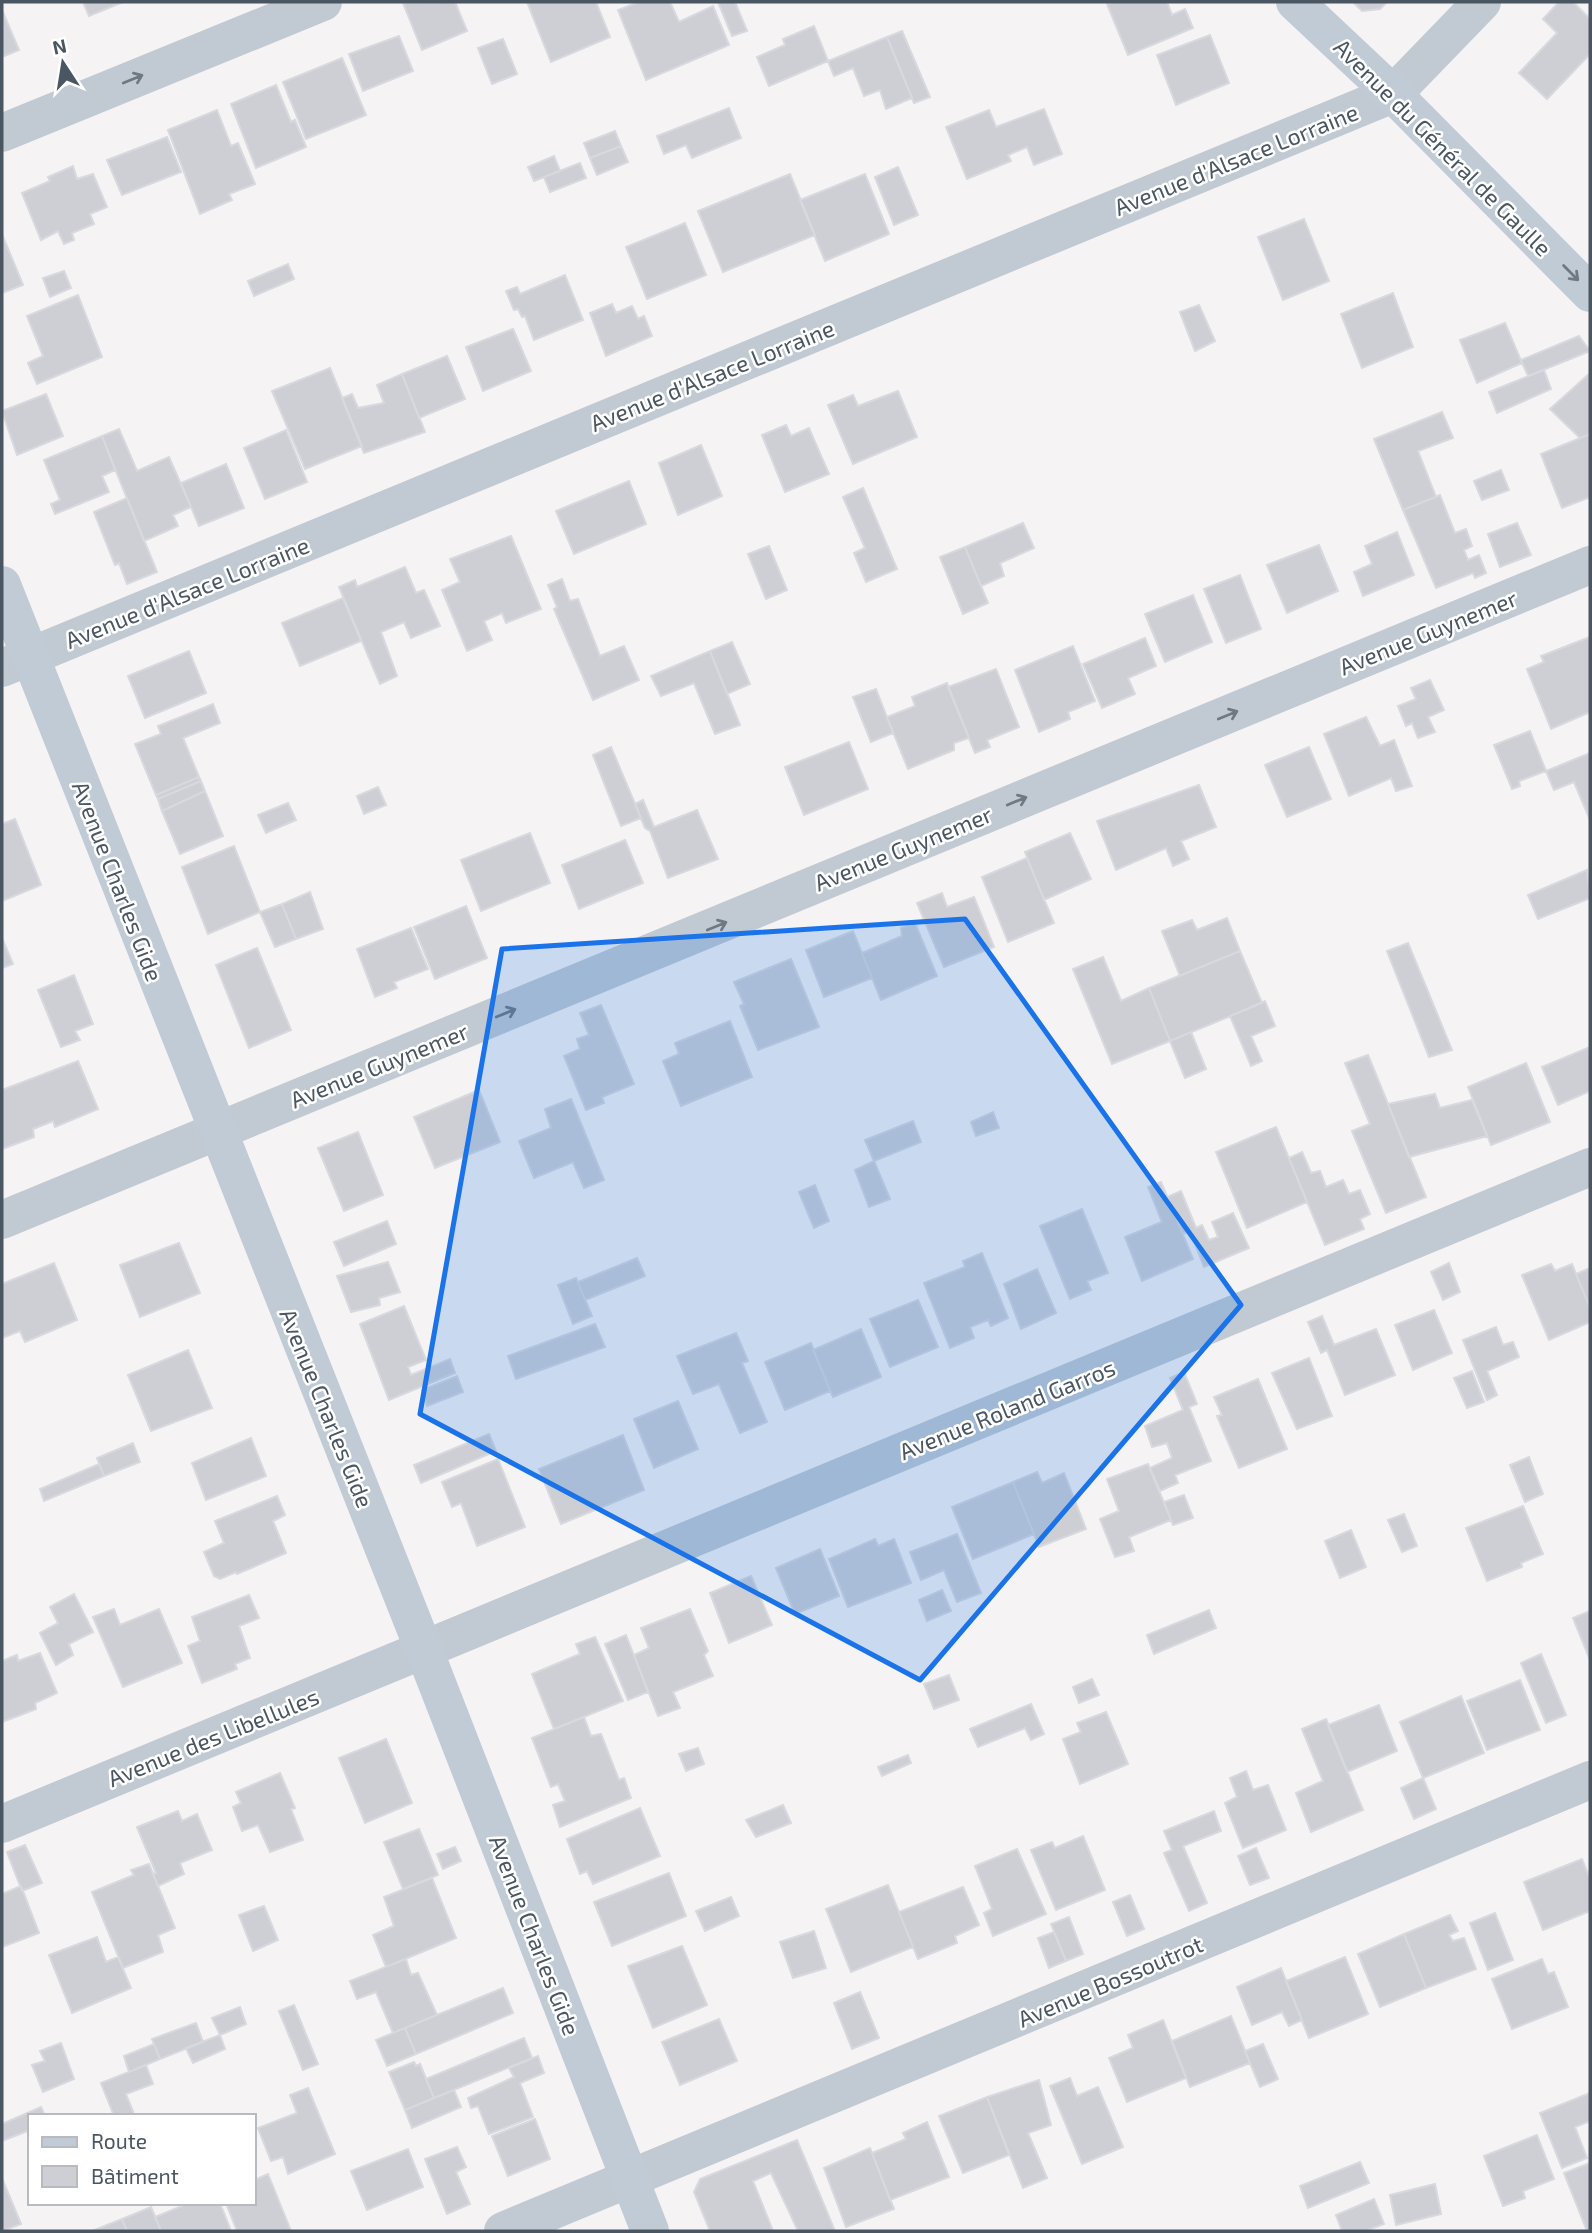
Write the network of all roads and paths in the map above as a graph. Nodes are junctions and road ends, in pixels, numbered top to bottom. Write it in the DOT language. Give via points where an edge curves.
graph roads {
  1 [pos="323,2"];
  2 [pos="1295,2"];
  3 [pos="1482,2"];
  4 [pos="1393,94"];
  5 [pos="2,133"];
  6 [pos="1590,293"];
  7 [pos="1590,565"];
  8 [pos="2,585"];
  9 [pos="16,662"];
  10 [pos="217,1132"];
  11 [pos="1590,1167"];
  12 [pos="2,1220"];
  13 [pos="424,1650"];
  14 [pos="1590,1780"];
  15 [pos="2,1824"];
  16 [pos="630,2180"];
  17 [pos="503,2231"];
  18 [pos="650,2231"];
  5 -- 1 [label="street, one-way"];
  2 -- 4 [label="street, Avenue du Général de Gaulle"];
  3 -- 4 [label="street"];
  4 -- 6 [label="street, Avenue du Général de Gaulle, one-way"];
  4 -- 9 [label="street, Avenue d'Alsace Lorraine"];
  10 -- 7 [label="street, Avenue Guynemer, one-way"];
  8 -- 9 [label="street, Avenue Charles Gide"];
  9 -- 10 [label="street, Avenue Charles Gide"];
  10 -- 12 [label="street, Avenue Guynemer"];
  10 -- 13 [label="street, Avenue Charles Gide"];
  11 -- 13 [label="street, Avenue Roland Garros"];
  13 -- 15 [label="street, Avenue des Libellules"];
  13 -- 16 [label="street, Avenue Charles Gide"];
  14 -- 16 [label="street, Avenue Bossoutrot"];
  16 -- 17 [label="street, Avenue Bossoutrot"];
  16 -- 18 [label="street, Avenue Charles Gide"];
}
